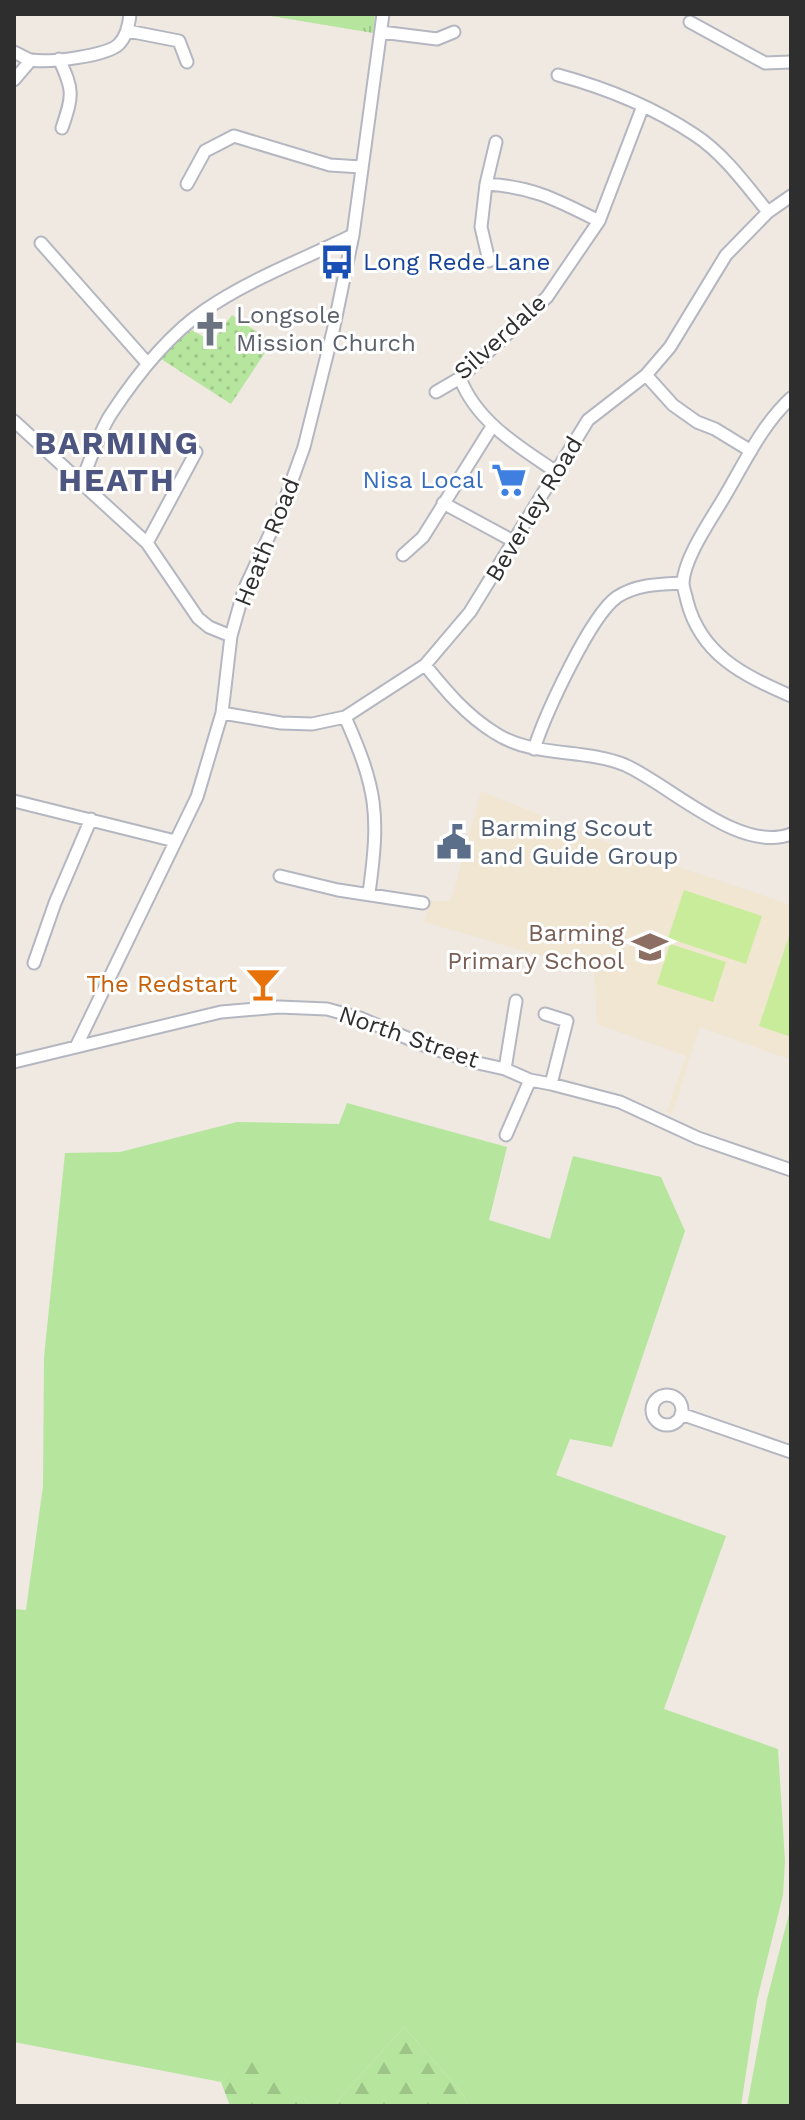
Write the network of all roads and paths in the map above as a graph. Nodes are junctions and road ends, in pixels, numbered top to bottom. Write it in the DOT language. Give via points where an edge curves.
graph roads {
  1 [pos="130,14"];
  2 [pos="383,14"];
  3 [pos="715,17"];
  4 [pos="690,22"];
  5 [pos="705,30"];
  6 [pos="128,31"];
  7 [pos="381,32"];
  8 [pos="454,32"];
  9 [pos="14,52"];
  10 [pos="59,59"];
  11 [pos="31,60"];
  12 [pos="187,62"];
  13 [pos="791,62"];
  14 [pos="558,75"];
  15 [pos="14,80"];
  16 [pos="643,106"];
  17 [pos="62,128"];
  18 [pos="496,142"];
  19 [pos="361,167"];
  20 [pos="187,184"];
  21 [pos="486,184"];
  22 [pos="791,196"];
  23 [pos="768,212"];
  24 [pos="599,221"];
  25 [pos="353,235"];
  26 [pos="41,243"];
  27 [pos="489,261"];
  28 [pos="148,364"];
  29 [pos="646,375"];
  30 [pos="460,378"];
  31 [pos="436,392"];
  32 [pos="791,398"];
  33 [pos="14,421"];
  34 [pos="493,425"];
  35 [pos="751,451"];
  36 [pos="196,452"];
  37 [pos="555,471"];
  38 [pos="81,482"];
  39 [pos="443,503"];
  40 [pos="515,542"];
  41 [pos="147,543"];
  42 [pos="403,555"];
  43 [pos="683,583"];
  44 [pos="231,636"];
  45 [pos="425,665"];
  46 [pos="791,696"];
  47 [pos="222,713"];
  48 [pos="345,717"];
  49 [pos="534,749"];
  50 [pos="14,801"];
  51 [pos="91,819"];
  52 [pos="791,834"];
  53 [pos="175,841"];
  54 [pos="280,876"];
  55 [pos="369,893"];
  56 [pos="427,903"];
  57 [pos="34,963"];
  58 [pos="516,1001"];
  59 [pos="545,1014"];
  60 [pos="76,1047"];
  61 [pos="14,1062"];
  62 [pos="505,1069"];
  63 [pos="530,1080"];
  64 [pos="551,1084"];
  65 [pos="506,1135"];
  66 [pos="791,1170"];
  67 [pos="681,1414"];
  68 [pos="791,1452"];
  1 -- 6 [label="street"];
  2 -- 7 [label="street, Heath Road"];
  3 -- 5 [label="street"];
  4 -- 5 [label="street"];
  5 -- 13 [label="street" via="765,63"];
  6 -- 10 [label="street" via="107,51"];
  6 -- 12 [label="street" via="179,41"];
  7 -- 8 [label="street" via="437,39"];
  7 -- 19 [label="street, Heath Road"];
  9 -- 11 [label="street"];
  10 -- 11 [label="street"];
  10 -- 17 [label="street" via="72,98"];
  11 -- 15 [label="street"];
  14 -- 16 [label="street" via="603,87"];
  16 -- 23 [label="street" via="697,136"];
  16 -- 24 [label="street, Silverdale"];
  18 -- 21 [label="street"];
  19 -- 20 [label="street" via="330,165 234,136 205,151"];
  19 -- 25 [label="street, Heath Road"];
  21 -- 24 [label="street" via="545,194"];
  21 -- 27 [label="street" via="481,227"];
  22 -- 23 [label="street, Beverley Road"];
  23 -- 29 [label="street, Beverley Road" via="726,255 670,347"];
  24 -- 30 [label="street, Silverdale" via="547,297"];
  25 -- 28 [label="street" via="205,309"];
  25 -- 44 [label="street, Heath Road" via="304,447 244,590"];
  26 -- 28 [label="street"];
  28 -- 38 [label="street" via="109,417"];
  29 -- 35 [label="street" via="673,405"];
  29 -- 37 [label="street, Beverley Road" via="588,420"];
  30 -- 31 [label="street, Silverdale"];
  30 -- 34 [label="street"];
  32 -- 35 [label="street" via="772,415"];
  33 -- 38 [label="street"];
  34 -- 37 [label="street"];
  34 -- 39 [label="street"];
  35 -- 43 [label="street" via="697,547"];
  36 -- 41 [label="street"];
  37 -- 40 [label="street, Beverley Road"];
  38 -- 41 [label="street"];
  39 -- 40 [label="street"];
  39 -- 42 [label="street" via="423,537"];
  40 -- 45 [label="street, Beverley Road" via="470,612"];
  41 -- 44 [label="street" via="198,618"];
  43 -- 46 [label="street" via="692,621 708,646 760,682"];
  43 -- 49 [label="street" via="638,587 615,598 560,685"];
  44 -- 47 [label="street, Heath Road"];
  45 -- 48 [label="street, Beverley Road"];
  45 -- 49 [label="street" via="460,707 497,735"];
  47 -- 48 [label="street, Beverley Road" via="281,723"];
  47 -- 53 [label="street, Heath Road" via="197,797"];
  48 -- 55 [label="street" via="366,765 377,817"];
  49 -- 52 [label="street" via="625,765 722,823 757,835"];
  50 -- 51 [label="street"];
  51 -- 53 [label="street"];
  51 -- 57 [label="street"];
  53 -- 60 [label="street, Heath Road"];
  54 -- 55 [label="street"];
  55 -- 56 [label="street"];
  58 -- 62 [label="street"];
  59 -- 64 [label="street" via="567,1021"];
  60 -- 61 [label="street, North Street"];
  60 -- 62 [label="street, North Street" via="221,1012 308,1007 345,1013 453,1056"];
  62 -- 63 [label="street, North Street"];
  63 -- 64 [label="street, North Street"];
  63 -- 65 [label="street"];
  64 -- 66 [label="street, North Street" via="620,1102 698,1138"];
  67 -- 68 [label="street"];
}
